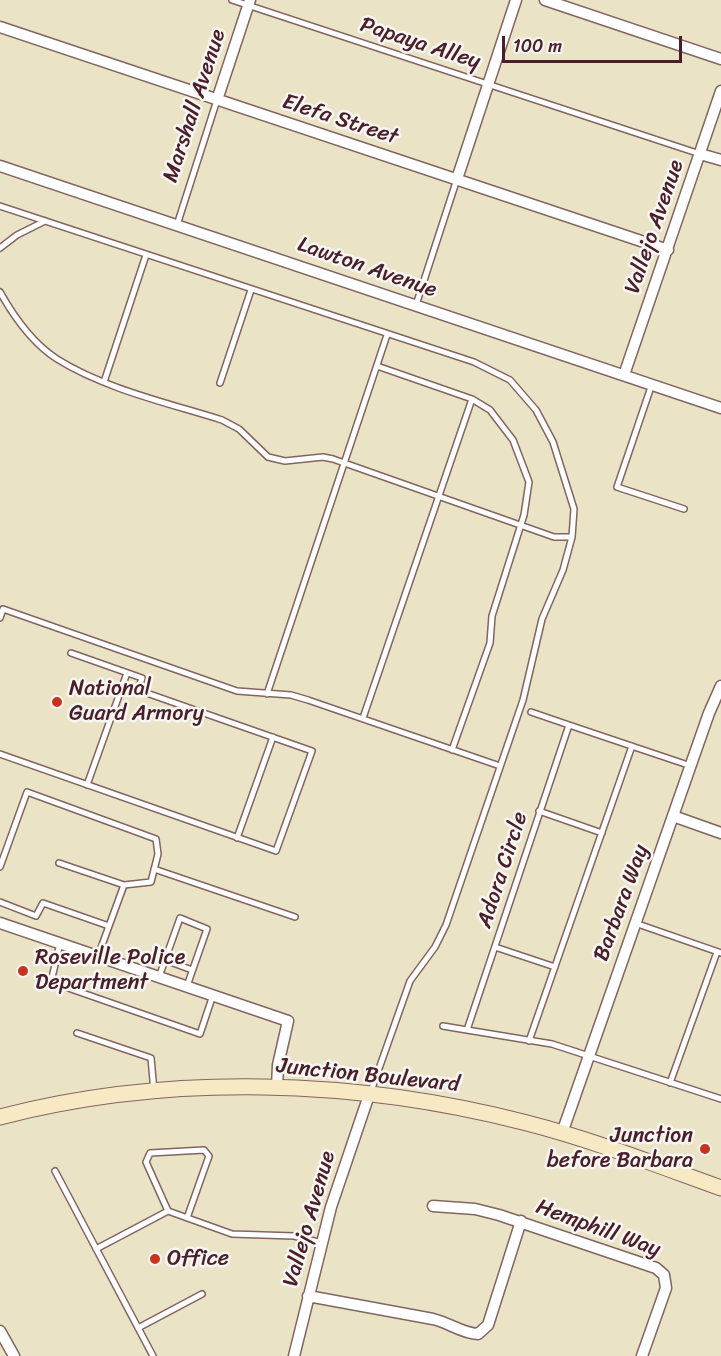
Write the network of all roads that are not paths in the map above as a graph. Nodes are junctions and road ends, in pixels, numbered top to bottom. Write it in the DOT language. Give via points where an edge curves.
graph roads {
  1 [pos="232,0"];
  2 [pos="516,0"];
  3 [pos="545,0"];
  4 [pos="249,3"];
  5 [pos="0,27"];
  6 [pos="721,59"];
  7 [pos="487,84"];
  8 [pos="721,91"];
  9 [pos="217,100"];
  10 [pos="700,154"];
  11 [pos="721,160"];
  12 [pos="0,166"];
  13 [pos="457,179"];
  14 [pos="0,206"];
  15 [pos="45,221"];
  16 [pos="177,225"];
  17 [pos="0,248"];
  18 [pos="668,250"];
  19 [pos="146,255"];
  20 [pos="251,290"];
  21 [pos="0,292"];
  22 [pos="416,305"];
  23 [pos="387,335"];
  24 [pos="377,366"];
  25 [pos="624,375"];
  26 [pos="104,382"];
  27 [pos="220,383"];
  28 [pos="652,384"];
  29 [pos="472,399"];
  30 [pos="721,408"];
  31 [pos="344,464"];
  32 [pos="439,497"];
  33 [pos="684,509"];
  34 [pos="520,525"];
  35 [pos="572,537"];
  36 [pos="2,608"];
  37 [pos="0,618"];
  38 [pos="71,653"];
  39 [pos="127,673"];
  40 [pos="721,686"];
  41 [pos="267,694"];
  42 [pos="531,712"];
  43 [pos="363,718"];
  44 [pos="569,725"];
  45 [pos="273,737"];
  46 [pos="632,746"];
  47 [pos="452,750"];
  48 [pos="0,754"];
  49 [pos="501,764"];
  50 [pos="691,766"];
  51 [pos="87,785"];
  52 [pos="539,811"];
  53 [pos="674,816"];
  54 [pos="721,832"];
  55 [pos="602,833"];
  56 [pos="237,837"];
  57 [pos="59,863"];
  58 [pos="0,867"];
  59 [pos="154,868"];
  60 [pos="124,885"];
  61 [pos="0,902"];
  62 [pos="295,916"];
  63 [pos="0,923"];
  64 [pos="635,923"];
  65 [pos="109,926"];
  66 [pos="60,943"];
  67 [pos="495,947"];
  68 [pos="719,953"];
  69 [pos="98,956"];
  70 [pos="165,960"];
  71 [pos="555,967"];
  72 [pos="192,970"];
  73 [pos="159,977"];
  74 [pos="187,986"];
  75 [pos="213,995"];
  76 [pos="443,1026"];
  77 [pos="467,1030"];
  78 [pos="77,1034"];
  79 [pos="529,1041"];
  80 [pos="588,1057"];
  81 [pos="670,1083"];
  82 [pos="277,1088"];
  83 [pos="154,1093"];
  84 [pos="369,1095"];
  85 [pos="721,1099"];
  86 [pos="0,1117"];
  87 [pos="562,1133"];
  88 [pos="55,1171"];
  89 [pos="721,1188"];
  90 [pos="433,1206"];
  91 [pos="168,1211"];
  92 [pos="187,1218"];
  93 [pos="521,1221"];
  94 [pos="322,1242"];
  95 [pos="96,1249"];
  96 [pos="201,1294"];
  97 [pos="308,1296"];
  98 [pos="138,1328"];
  99 [pos="0,1331"];
  100 [pos="14,1356"];
  101 [pos="153,1356"];
  102 [pos="294,1356"];
  103 [pos="642,1356"];
  1 -- 4 [label="lane, Papaya Alley"];
  2 -- 7 [label="street"];
  3 -- 6 [label="street"];
  4 -- 7 [label="lane, Papaya Alley"];
  4 -- 9 [label="street, Marshall Avenue"];
  5 -- 9 [label="street, Elefa Street"];
  7 -- 10 [label="lane, Papaya Alley"];
  7 -- 13 [label="street"];
  8 -- 10 [label="street, Vallejo Avenue"];
  9 -- 13 [label="street, Elefa Street"];
  9 -- 16 [label="lane, Marshall Avenue"];
  10 -- 11 [label="street"];
  10 -- 18 [label="street, Vallejo Avenue"];
  12 -- 16 [label="street, Lawton Avenue"];
  13 -- 18 [label="street, Elefa Street"];
  13 -- 22 [label="lane"];
  14 -- 15 [label="lane"];
  15 -- 17 [label="lane"];
  15 -- 19 [label="lane"];
  16 -- 22 [label="street, Lawton Avenue"];
  18 -- 25 [label="street, Vallejo Avenue"];
  19 -- 20 [label="lane"];
  19 -- 26 [label="lane"];
  20 -- 23 [label="lane"];
  20 -- 27 [label="lane"];
  21 -- 26 [label="lane" via="29,335 56,358"];
  22 -- 25 [label="street, Lawton Avenue"];
  23 -- 24 [label="lane"];
  23 -- 35 [label="lane" via="474,362 510,380 536,410 553,442 574,509"];
  24 -- 29 [label="lane"];
  24 -- 31 [label="lane"];
  25 -- 28 [label="street, Lawton Avenue"];
  26 -- 31 [label="lane" via="222,420 239,429 268,457 292,461 323,457"];
  28 -- 30 [label="street, Lawton Avenue"];
  28 -- 33 [label="lane" via="617,487"];
  29 -- 32 [label="lane"];
  29 -- 34 [label="lane" via="500,420 524,464 530,482"];
  31 -- 32 [label="lane"];
  31 -- 41 [label="lane"];
  32 -- 34 [label="lane"];
  32 -- 43 [label="lane"];
  34 -- 35 [label="lane" via="554,537"];
  34 -- 47 [label="lane" via="500,585 488,650"];
  35 -- 49 [label="lane" via="542,619 523,700"];
  36 -- 37 [label="lane"];
  36 -- 41 [label="lane" via="237,691"];
  38 -- 39 [label="lane"];
  39 -- 45 [label="lane" via="142,678 138,690"];
  39 -- 51 [label="lane"];
  40 -- 50 [label="street, Barbara Way"];
  41 -- 43 [label="lane" via="291,695"];
  42 -- 44 [label="lane"];
  43 -- 47 [label="lane"];
  44 -- 46 [label="lane"];
  44 -- 52 [label="lane, Adora Circle"];
  45 -- 56 [label="lane"];
  45 -- 56 [label="lane" via="312,751 276,851"];
  46 -- 50 [label="lane"];
  46 -- 55 [label="lane"];
  47 -- 49 [label="lane"];
  48 -- 51 [label="lane"];
  49 -- 84 [label="lane" via="446,925 410,981"];
  50 -- 53 [label="street, Barbara Way"];
  51 -- 56 [label="lane"];
  52 -- 55 [label="lane"];
  52 -- 67 [label="lane, Adora Circle"];
  53 -- 54 [label="street"];
  53 -- 64 [label="street, Barbara Way"];
  55 -- 71 [label="lane"];
  57 -- 60 [label="lane"];
  58 -- 59 [label="lane" via="27,792 156,839 158,854"];
  59 -- 60 [label="lane" via="151,882"];
  59 -- 62 [label="lane"];
  60 -- 65 [label="lane"];
  61 -- 65 [label="lane" via="36,916 43,903"];
  63 -- 66 [label="street"];
  64 -- 68 [label="lane"];
  64 -- 80 [label="street, Barbara Way"];
  65 -- 69 [label="lane"];
  66 -- 69 [label="street"];
  66 -- 75 [label="lane" via="51,982 200,1034"];
  67 -- 71 [label="lane"];
  67 -- 77 [label="lane, Adora Circle"];
  68 -- 81 [label="lane"];
  69 -- 73 [label="street"];
  70 -- 72 [label="lane"];
  70 -- 72 [label="lane" via="180,918 207,929"];
  70 -- 73 [label="lane"];
  71 -- 79 [label="lane"];
  72 -- 74 [label="lane"];
  73 -- 74 [label="street"];
  74 -- 75 [label="street"];
  75 -- 82 [label="street" via="288,1021"];
  76 -- 77 [label="lane"];
  77 -- 79 [label="lane"];
  78 -- 83 [label="lane" via="151,1058"];
  79 -- 80 [label="lane" via="552,1044"];
  80 -- 81 [label="lane"];
  80 -- 87 [label="street, Barbara Way"];
  81 -- 85 [label="lane"];
  82 -- 83 [label="main road, Junction Boulevard"];
  82 -- 84 [label="main road, Junction Boulevard"];
  83 -- 86 [label="main road, Junction Boulevard" via="96,1099"];
  84 -- 87 [label="main road, Junction Boulevard" via="423,1100"];
  84 -- 94 [label="street, Vallejo Avenue"];
  87 -- 89 [label="main road, Junction Boulevard"];
  88 -- 95 [label="lane"];
  90 -- 93 [label="street, Hemphill Way" via="475,1209"];
  91 -- 92 [label="lane"];
  91 -- 92 [label="lane" via="146,1162 150,1153 204,1150 209,1156"];
  91 -- 95 [label="lane"];
  92 -- 94 [label="lane" via="232,1234 294,1236"];
  93 -- 97 [label="street" via="488,1325 478,1334 464,1333 433,1319"];
  93 -- 103 [label="street, Hemphill Way" via="656,1268 664,1275 666,1288"];
  94 -- 97 [label="street, Vallejo Avenue"];
  95 -- 98 [label="lane"];
  96 -- 98 [label="lane"];
  97 -- 102 [label="street, Vallejo Avenue"];
  98 -- 101 [label="lane"];
  99 -- 100 [label="street"];
}
